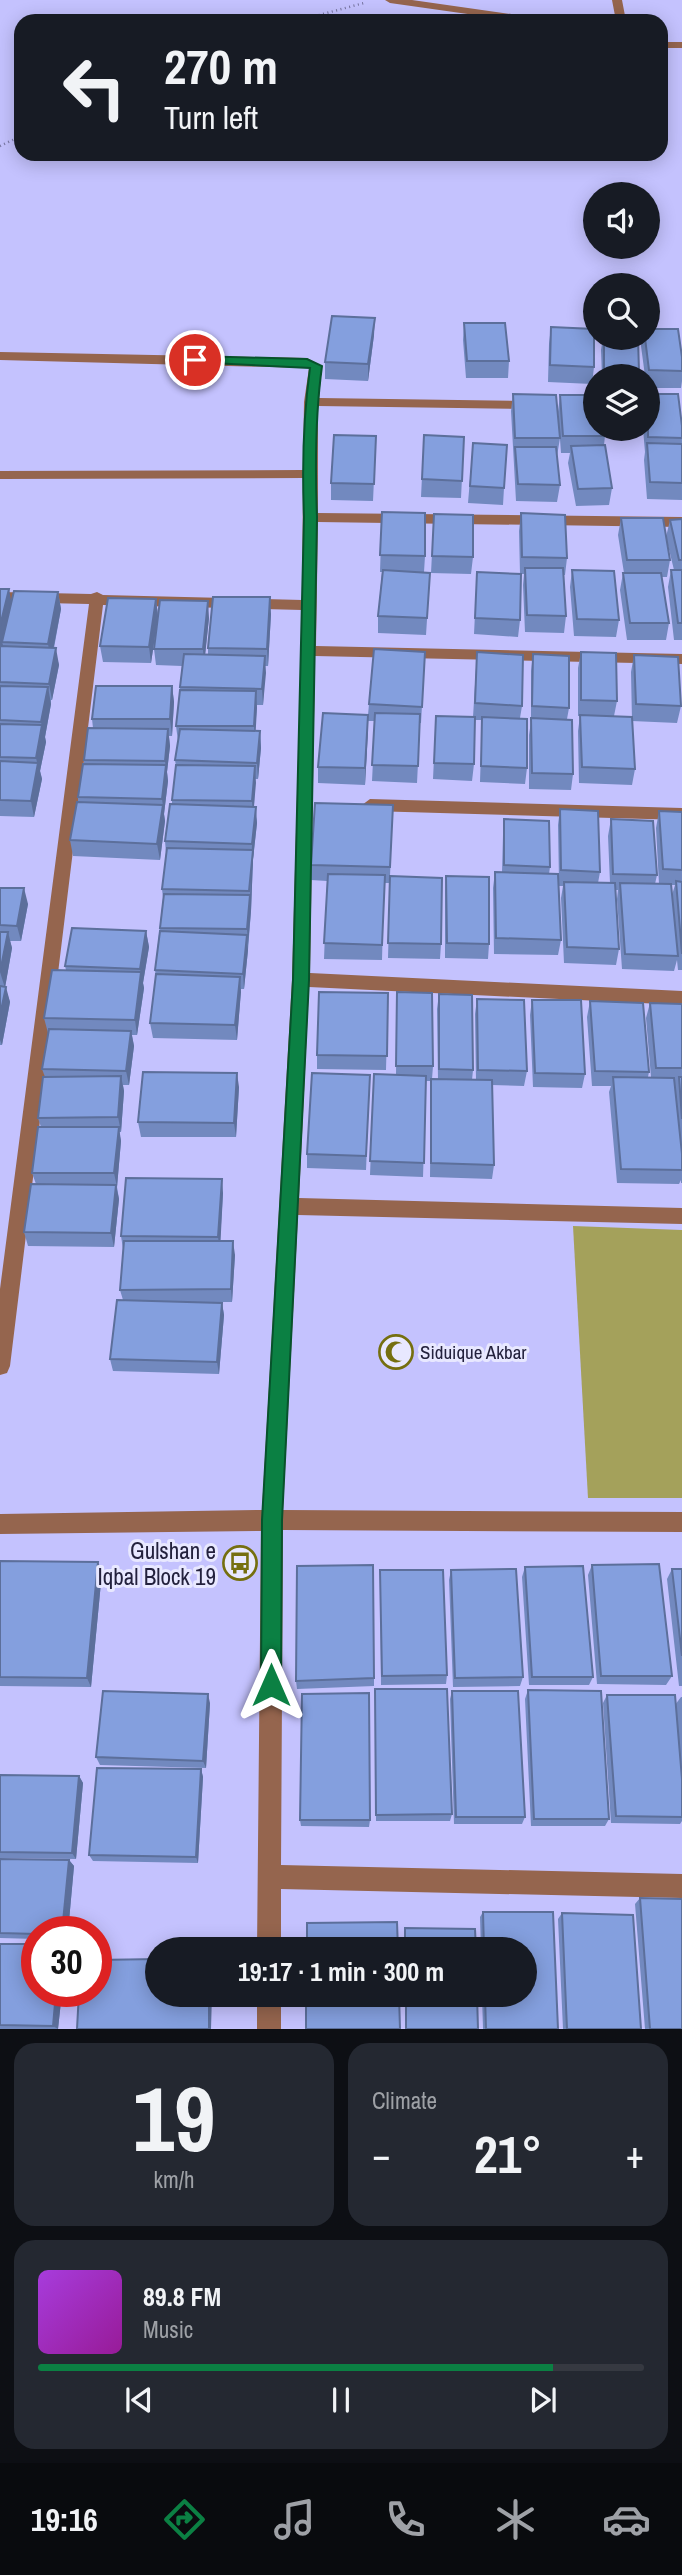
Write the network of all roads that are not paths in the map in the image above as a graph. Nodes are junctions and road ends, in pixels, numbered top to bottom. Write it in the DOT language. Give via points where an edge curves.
graph roads {
  1 [pos="390,0"];
  2 [pos="489,14"];
  3 [pos="0,356"];
  4 [pos="311,402"];
  5 [pos="554,405"];
  6 [pos="309,474"];
  7 [pos="0,475"];
  8 [pos="311,517"];
  9 [pos="682,522"];
  10 [pos="0,597"];
  11 [pos="97,597"];
  12 [pos="307,605"];
  13 [pos="307,651"];
  14 [pos="682,659"];
  15 [pos="358,804"];
  16 [pos="682,814"];
  17 [pos="301,980"];
  18 [pos="682,998"];
  19 [pos="290,1206"];
  20 [pos="682,1216"];
  21 [pos="0,1366"];
  22 [pos="272,1520"];
  23 [pos="682,1522"];
  24 [pos="0,1524"];
  25 [pos="270,1877"];
  26 [pos="682,1886"];
  27 [pos="269,1937"];
  28 [pos="269,2007"];
  29 [pos="269,2029"];
  1 -- 2 [label="street"];
  3 -- 4 [label="street" via="307,362 316,366"];
  4 -- 5 [label="street"];
  4 -- 6 [label="street"];
  6 -- 7 [label="street"];
  6 -- 8 [label="street"];
  8 -- 9 [label="street"];
  8 -- 12 [label="street"];
  10 -- 11 [label="street"];
  11 -- 12 [label="street"];
  11 -- 21 [label="street"];
  12 -- 13 [label="street"];
  13 -- 14 [label="street"];
  13 -- 17 [label="street" via="311,803"];
  15 -- 16 [label="street"];
  17 -- 18 [label="street"];
  17 -- 19 [label="street"];
  19 -- 20 [label="street"];
  19 -- 22 [label="street"];
  22 -- 23 [label="street"];
  22 -- 24 [label="street"];
  22 -- 25 [label="street"];
  25 -- 26 [label="street"];
  25 -- 27 [label="street"];
  28 -- 29 [label="street"];
}
